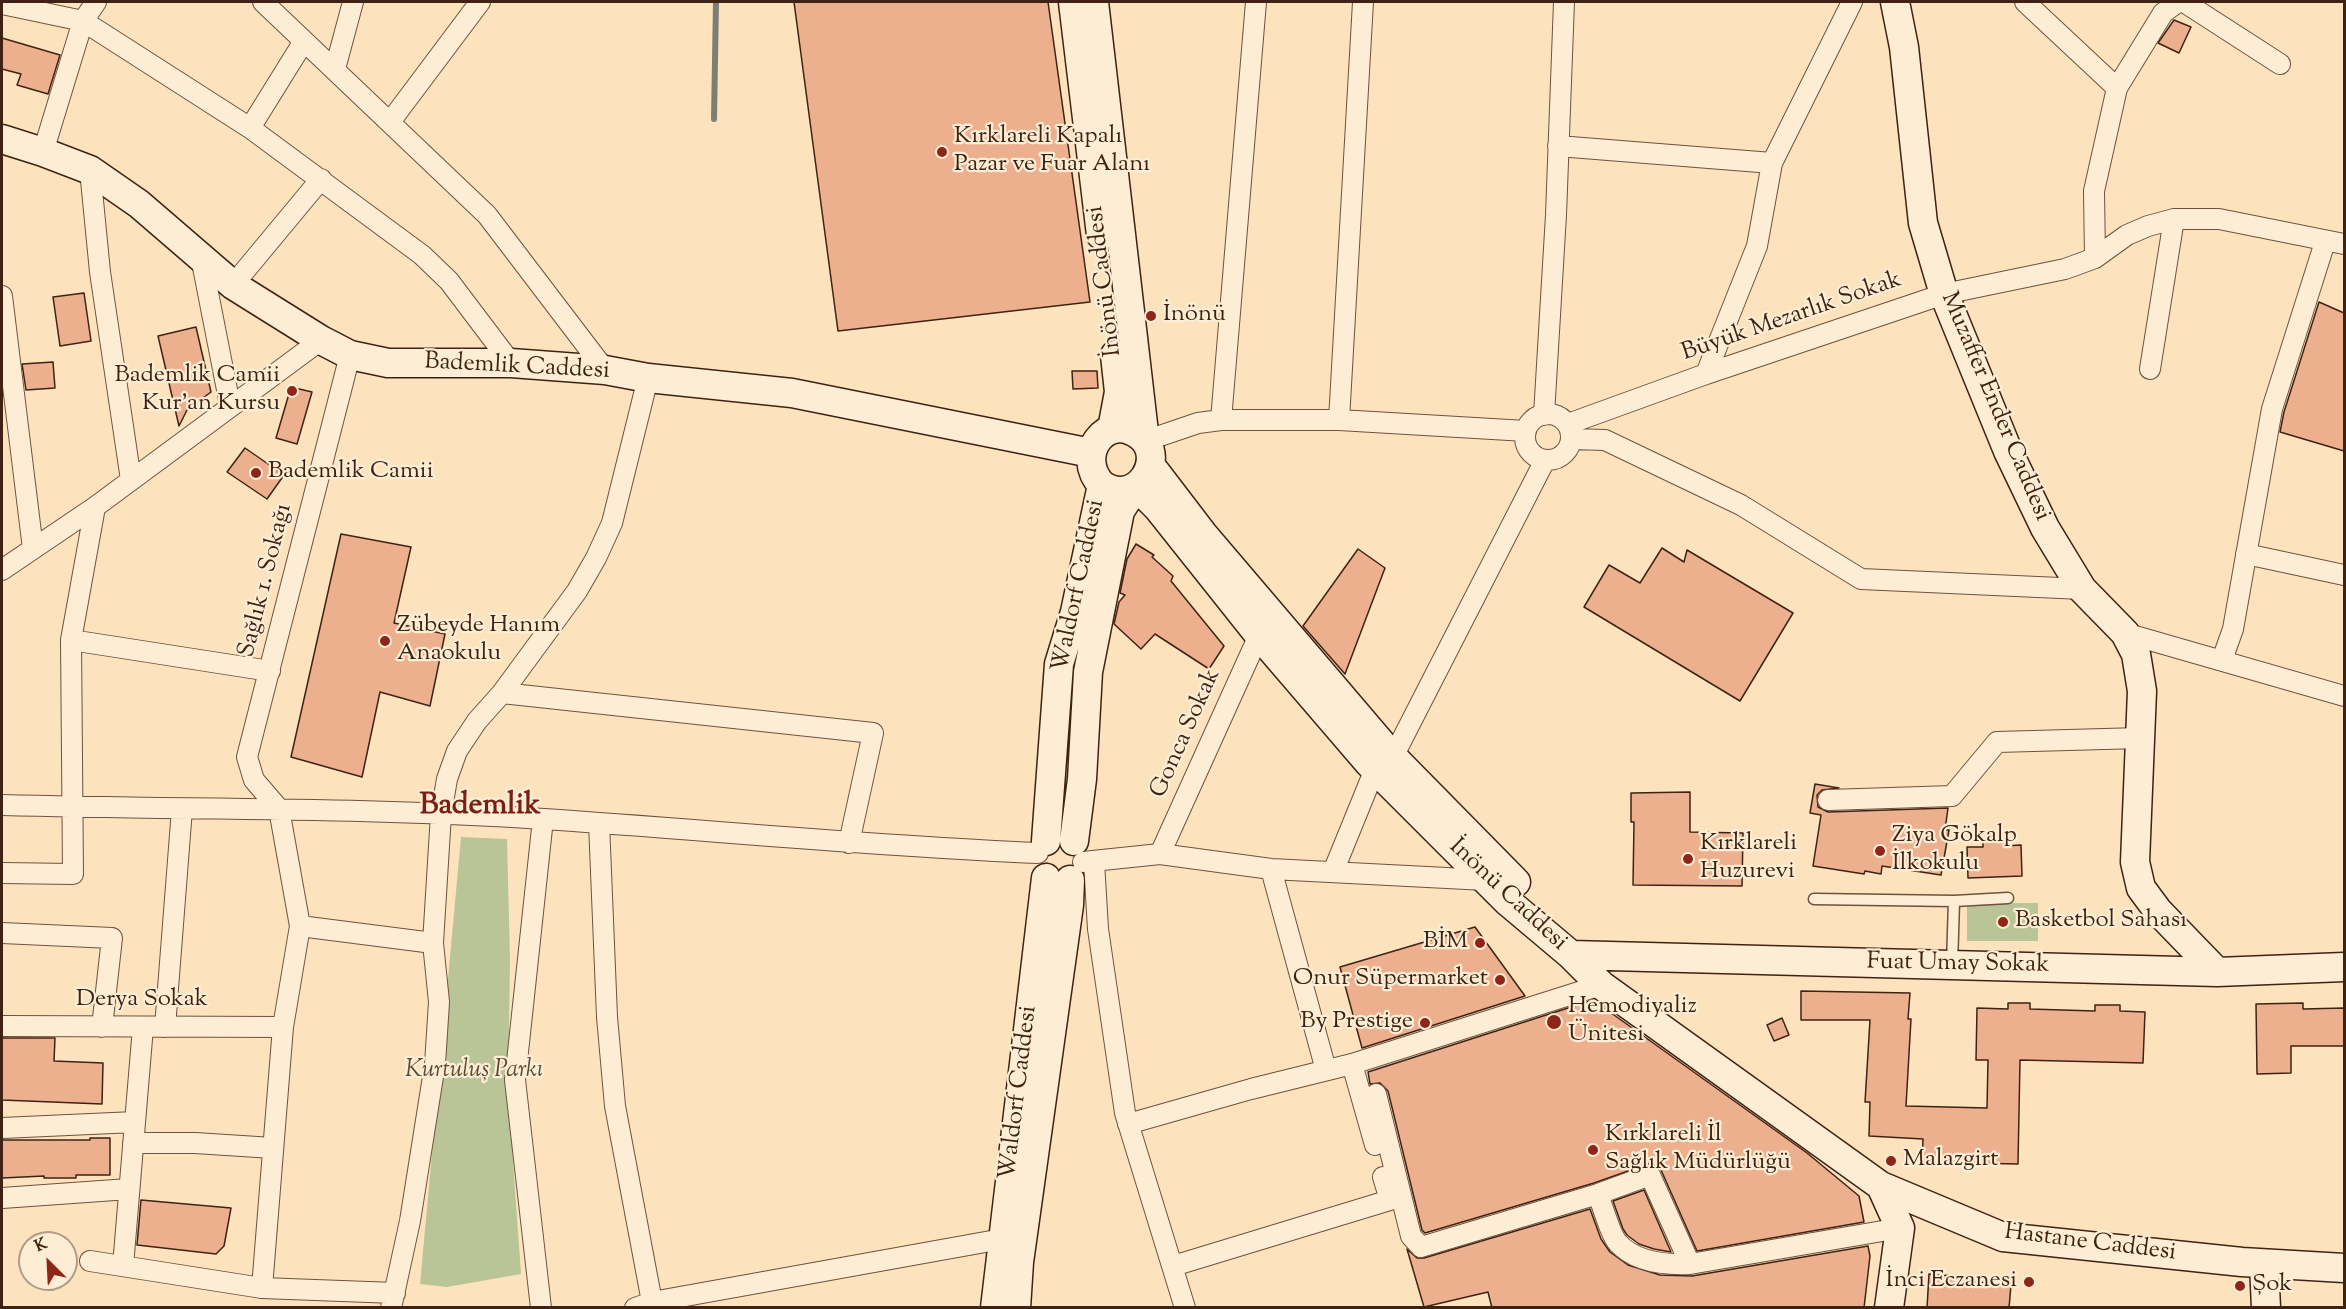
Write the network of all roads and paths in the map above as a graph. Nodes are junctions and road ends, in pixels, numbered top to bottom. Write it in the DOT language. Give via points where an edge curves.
graph roads {
  1 [pos="96,2"];
  2 [pos="263,2"];
  3 [pos="353,2"];
  4 [pos="480,2"];
  5 [pos="1073,2"];
  6 [pos="1094,2"];
  7 [pos="1256,2"];
  8 [pos="1364,2"];
  9 [pos="1564,2"];
  10 [pos="1852,2"];
  11 [pos="1895,2"];
  12 [pos="2025,2"];
  13 [pos="2178,2"];
  14 [pos="2184,2"];
  15 [pos="2,4"];
  16 [pos="83,21"];
  17 [pos="304,41"];
  18 [pos="2280,64"];
  19 [pos="335,69"];
  20 [pos="2117,88"];
  21 [pos="390,122"];
  22 [pos="250,128"];
  23 [pos="2,139"];
  24 [pos="1558,146"];
  25 [pos="44,152"];
  26 [pos="1772,163"];
  27 [pos="90,170"];
  28 [pos="321,179"];
  29 [pos="2174,219"];
  30 [pos="2335,243"];
  31 [pos="201,257"];
  32 [pos="2095,258"];
  33 [pos="233,285"];
  34 [pos="1944,294"];
  35 [pos="2,296"];
  36 [pos="321,340"];
  37 [pos="350,355"];
  38 [pos="511,363"];
  39 [pos="2150,369"];
  40 [pos="605,370"];
  41 [pos="1706,374"];
  42 [pos="648,378"];
  43 [pos="230,405"];
  44 [pos="1544,415"];
  45 [pos="1221,420"];
  46 [pos="1339,420"];
  47 [pos="1112,429"];
  48 [pos="1526,431"];
  49 [pos="1569,432"];
  50 [pos="1545,460"];
  51 [pos="1144,464"];
  52 [pos="1096,472"];
  53 [pos="131,480"];
  54 [pos="95,507"];
  55 [pos="33,549"];
  56 [pos="2246,554"];
  57 [pos="2,570"];
  58 [pos="2344,575"];
  59 [pos="2082,590"];
  60 [pos="2125,633"];
  61 [pos="1259,635"];
  62 [pos="71,640"];
  63 [pos="2222,660"];
  64 [pos="270,671"];
  65 [pos="502,693"];
  66 [pos="2344,696"];
  67 [pos="2140,738"];
  68 [pos="1384,763"];
  69 [pos="1828,800"];
  70 [pos="2,805"];
  71 [pos="73,807"];
  72 [pos="182,809"];
  73 [pos="279,810"];
  74 [pos="441,814"];
  75 [pos="543,819"];
  76 [pos="599,824"];
  77 [pos="849,843"];
  78 [pos="1160,854"];
  79 [pos="1065,859"];
  80 [pos="1271,869"];
  81 [pos="1333,872"];
  82 [pos="2,873"];
  83 [pos="1486,880"];
  84 [pos="2008,897"];
  85 [pos="1814,899"];
  86 [pos="1954,901"];
  87 [pos="300,926"];
  88 [pos="2,933"];
  89 [pos="433,943"];
  90 [pos="1571,955"];
  91 [pos="1952,965"];
  92 [pos="2344,967"];
  93 [pos="2217,972"];
  94 [pos="1601,985"];
  95 [pos="2,1026"];
  96 [pos="102,1027"];
  97 [pos="143,1027"];
  98 [pos="165,1027"];
  99 [pos="283,1027"];
  100 [pos="1352,1064"];
  101 [pos="1326,1070"];
  102 [pos="1376,1094"];
  103 [pos="135,1122"];
  104 [pos="1128,1124"];
  105 [pos="2,1128"];
  106 [pos="133,1143"];
  107 [pos="273,1148"];
  108 [pos="1881,1186"];
  109 [pos="129,1189"];
  110 [pos="1598,1194"];
  111 [pos="2,1198"];
  112 [pos="1900,1228"];
  113 [pos="1002,1239"];
  114 [pos="90,1261"];
  115 [pos="1690,1263"];
  116 [pos="2264,1264"];
  117 [pos="123,1266"];
  118 [pos="1173,1266"];
  119 [pos="2344,1268"];
  120 [pos="262,1288"];
  121 [pos="393,1300"];
  122 [pos="643,1305"];
  123 [pos="541,1308"];
  124 [pos="995,1308"];
  125 [pos="1016,1308"];
  126 [pos="1185,1308"];
  127 [pos="1890,1308"];
  128 [pos="2266,1308"];
  1 -- 16 [label="street"];
  2 -- 17 [label="street"];
  3 -- 19 [label="street"];
  4 -- 21 [label="street"];
  5 -- 47 [label="main road, İnönü Caddesi" via="1119,392"];
  6 -- 51 [label="main road, İnönü Caddesi"];
  7 -- 45 [label="street"];
  8 -- 46 [label="street"];
  9 -- 24 [label="street"];
  10 -- 26 [label="street"];
  11 -- 34 [label="main road, Muzaffer Ender Caddesi" via="1904,46 1923,223"];
  12 -- 20 [label="street"];
  13 -- 20 [label="street" via="2163,14"];
  14 -- 18 [label="street"];
  15 -- 16 [label="street"];
  16 -- 22 [label="street"];
  16 -- 25 [label="street"];
  17 -- 19 [label="street"];
  17 -- 22 [label="street"];
  19 -- 21 [label="street"];
  20 -- 32 [label="street" via="2094,191"];
  21 -- 40 [label="street" via="487,215"];
  22 -- 28 [label="street"];
  23 -- 25 [label="main road, Bademlik Caddesi"];
  24 -- 26 [label="street"];
  24 -- 44 [label="street"];
  25 -- 27 [label="main road, Bademlik Caddesi"];
  26 -- 41 [label="street" via="1757,246"];
  27 -- 31 [label="main road, Bademlik Caddesi" via="139,204"];
  27 -- 53 [label="street" via="100,272"];
  28 -- 33 [label="street"];
  28 -- 38 [label="street" via="442,274"];
  29 -- 30 [label="street, Büyük Mezarlık Sokak" via="2219,219"];
  29 -- 32 [label="street, Büyük Mezarlık Sokak" via="2127,235"];
  29 -- 39 [label="street"];
  30 -- 56 [label="street" via="2272,409"];
  31 -- 33 [label="main road, Bademlik Caddesi"];
  31 -- 43 [label="street"];
  32 -- 34 [label="street, Büyük Mezarlık Sokak" via="2065,269"];
  33 -- 36 [label="main road, Bademlik Caddesi"];
  34 -- 41 [label="street, Büyük Mezarlık Sokak"];
  34 -- 59 [label="main road, Muzaffer Ender Caddesi" via="2008,451 2045,528"];
  35 -- 55 [label="street"];
  36 -- 37 [label="main road, Bademlik Caddesi"];
  36 -- 43 [label="street"];
  37 -- 38 [label="main road, Bademlik Caddesi" via="388,363"];
  37 -- 64 [label="street, Sağlık 1. Sokağı"];
  38 -- 40 [label="main road, Bademlik Caddesi"];
  40 -- 42 [label="main road, Bademlik Caddesi"];
  41 -- 49 [label="street, Büyük Mezarlık Sokak"];
  42 -- 52 [label="main road, Bademlik Caddesi" via="792,393"];
  42 -- 65 [label="street" via="612,523 596,558 577,591"];
  43 -- 53 [label="street"];
  44 -- 48 [label="street" via="1534,418"];
  44 -- 49 [label="street" via="1556,415"];
  45 -- 46 [label="street"];
  45 -- 51 [label="street" via="1198,423"];
  46 -- 48 [label="street"];
  47 -- 51 [label="main road" via="1127,429"];
  47 -- 52 [label="main road" via="1097,440"];
  48 -- 50 [label="street" via="1527,446"];
  49 -- 50 [label="street" via="1565,453"];
  49 -- 59 [label="street" via="1605,440 1741,505 1861,579"];
  50 -- 68 [label="street"];
  51 -- 52 [label="main road" via="1120,491"];
  51 -- 61 [label="main road, İnönü Caddesi" via="1158,508"];
  51 -- 68 [label="main road, İnönü Caddesi"];
  51 -- 79 [label="main road, Waldorf Caddesi" via="1120,511 1088,672 1082,779"];
  52 -- 79 [label="main road, Waldorf Caddesi" via="1075,612 1059,664 1055,751"];
  53 -- 54 [label="street"];
  54 -- 55 [label="street"];
  54 -- 62 [label="street"];
  55 -- 57 [label="street"];
  56 -- 58 [label="street"];
  56 -- 63 [label="street" via="2233,629"];
  59 -- 60 [label="main road, Muzaffer Ender Caddesi"];
  60 -- 63 [label="street"];
  60 -- 67 [label="main road, Muzaffer Ender Caddesi" via="2136,654 2142,691"];
  61 -- 68 [label="main road, İnönü Caddesi"];
  61 -- 78 [label="street, Gonca Sokak"];
  62 -- 64 [label="street"];
  62 -- 71 [label="street"];
  63 -- 66 [label="street"];
  64 -- 73 [label="street, Sağlık 1. Sokağı" via="247,757 254,780"];
  65 -- 74 [label="street" via="457,751"];
  65 -- 77 [label="street" via="873,733"];
  67 -- 69 [label="street" via="1997,742 1952,796"];
  67 -- 93 [label="main road, Muzaffer Ender Caddesi" via="2135,862 2141,888"];
  68 -- 81 [label="street"];
  68 -- 83 [label="main road, İnönü Caddesi"];
  68 -- 90 [label="main road, İnönü Caddesi" via="1519,886"];
  70 -- 71 [label="street"];
  71 -- 72 [label="street"];
  71 -- 82 [label="street" via="74,874"];
  72 -- 73 [label="street"];
  72 -- 98 [label="street"];
  73 -- 74 [label="street"];
  73 -- 87 [label="street"];
  74 -- 75 [label="street"];
  74 -- 89 [label="street"];
  75 -- 76 [label="street"];
  75 -- 123 [label="street" via="515,1080"];
  76 -- 77 [label="street"];
  76 -- 122 [label="street" via="615,1107"];
  77 -- 79 [label="street"];
  78 -- 79 [label="street"];
  78 -- 80 [label="street"];
  79 -- 104 [label="street" via="1098,929"];
  79 -- 113 [label="main road, Waldorf Caddesi"];
  79 -- 125 [label="main road, Waldorf Caddesi" via="1067,917"];
  80 -- 81 [label="street"];
  80 -- 101 [label="street"];
  81 -- 83 [label="street"];
  83 -- 90 [label="main road, İnönü Caddesi"];
  84 -- 86 [label="lane"];
  85 -- 86 [label="lane"];
  86 -- 91 [label="lane"];
  87 -- 89 [label="street"];
  87 -- 99 [label="street"];
  88 -- 96 [label="street" via="112,938"];
  89 -- 121 [label="street" via="439,1002 435,1064"];
  90 -- 91 [label="main road, Fuat Umay Sokak"];
  90 -- 94 [label="main road, Hastane Caddesi"];
  91 -- 93 [label="main road, Fuat Umay Sokak"];
  92 -- 93 [label="main road, Fuat Umay Sokak"];
  94 -- 100 [label="street"];
  94 -- 108 [label="main road, Hastane Caddesi"];
  95 -- 96 [label="street, Derya Sokak"];
  96 -- 97 [label="street, Derya Sokak"];
  97 -- 98 [label="street, Derya Sokak"];
  97 -- 103 [label="street"];
  98 -- 99 [label="street, Derya Sokak"];
  99 -- 107 [label="street"];
  100 -- 101 [label="street"];
  100 -- 118 [label="street" via="1390,1200"];
  101 -- 104 [label="street"];
  102 -- 110 [label="street" via="1411,1236 1421,1247"];
  103 -- 105 [label="street"];
  103 -- 106 [label="street"];
  104 -- 118 [label="street"];
  106 -- 107 [label="street"];
  106 -- 109 [label="street"];
  107 -- 120 [label="street"];
  108 -- 112 [label="main road"];
  108 -- 116 [label="main road, Hastane Caddesi" via="2003,1237"];
  109 -- 111 [label="street"];
  109 -- 117 [label="street"];
  110 -- 115 [label="street" via="1617,1243 1639,1258"];
  110 -- 115 [label="street" via="1650,1175"];
  112 -- 115 [label="street"];
  112 -- 127 [label="main road"];
  113 -- 122 [label="street"];
  113 -- 124 [label="main road, Waldorf Caddesi"];
  114 -- 117 [label="street"];
  116 -- 119 [label="main road, Hastane Caddesi"];
  116 -- 128 [label="main road"];
  117 -- 120 [label="street"];
  118 -- 126 [label="street"];
  120 -- 121 [label="street"];
}
